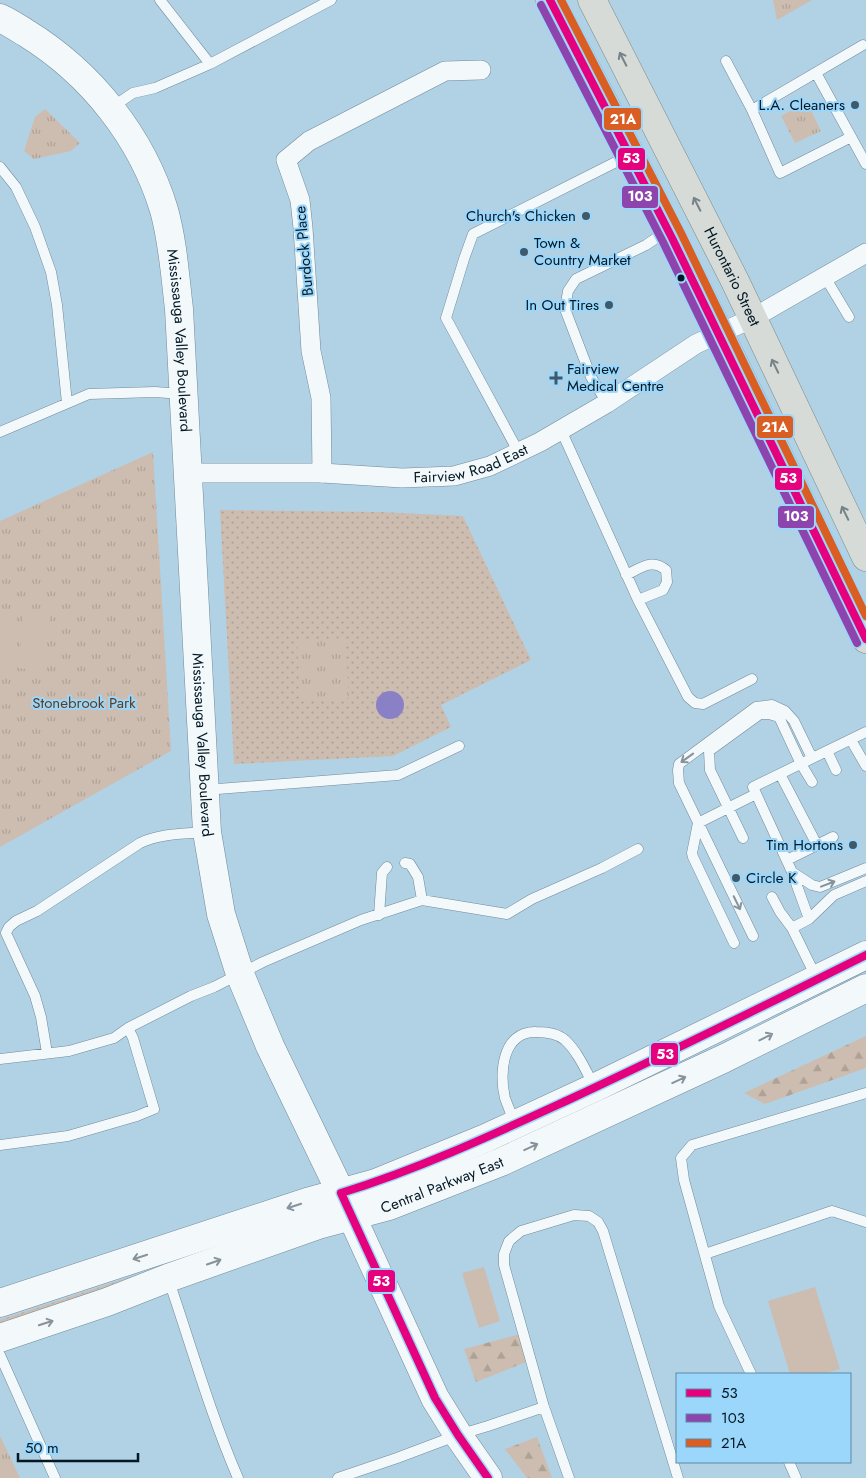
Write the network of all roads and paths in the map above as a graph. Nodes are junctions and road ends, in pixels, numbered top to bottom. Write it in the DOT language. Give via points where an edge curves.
graph roads {
  1 [pos="160,0"];
  2 [pos="329,0"];
  3 [pos="550,0"];
  4 [pos="592,0"];
  5 [pos="0,18"];
  6 [pos="863,45"];
  7 [pos="726,60"];
  8 [pos="210,64"];
  9 [pos="481,70"];
  10 [pos="816,72"];
  11 [pos="111,108"];
  12 [pos="752,110"];
  13 [pos="851,137"];
  14 [pos="632,156"];
  15 [pos="866,164"];
  16 [pos="0,167"];
  17 [pos="669,230"];
  18 [pos="866,253"];
  19 [pos="825,277"];
  20 [pos="849,317"];
  21 [pos="753,318"];
  22 [pos="720,333"];
  23 [pos="183,394"];
  24 [pos="67,403"];
  25 [pos="607,403"];
  26 [pos="561,430"];
  27 [pos="0,432"];
  28 [pos="519,453"];
  29 [pos="188,473"];
  30 [pos="322,473"];
  31 [pos="866,557"];
  32 [pos="626,575"];
  33 [pos="638,600"];
  34 [pos="866,639"];
  35 [pos="752,680"];
  36 [pos="866,732"];
  37 [pos="850,740"];
  38 [pos="459,746"];
  39 [pos="827,751"];
  40 [pos="812,758"];
  41 [pos="801,764"];
  42 [pos="866,766"];
  43 [pos="836,770"];
  44 [pos="780,774"];
  45 [pos="812,782"];
  46 [pos="204,790"];
  47 [pos="756,794"];
  48 [pos="728,808"];
  49 [pos="698,823"];
  50 [pos="208,832"];
  51 [pos="833,837"];
  52 [pos="743,838"];
  53 [pos="817,845"];
  54 [pos="638,849"];
  55 [pos="787,860"];
  56 [pos="405,863"];
  57 [pos="388,867"];
  58 [pos="866,868"];
  59 [pos="792,872"];
  60 [pos="866,881"];
  61 [pos="772,897"];
  62 [pos="422,900"];
  63 [pos="379,915"];
  64 [pos="809,919"];
  65 [pos="792,928"];
  66 [pos="753,936"];
  67 [pos="734,943"];
  68 [pos="866,955"];
  69 [pos="240,974"];
  70 [pos="818,980"];
  71 [pos="866,988"];
  72 [pos="830,1006"];
  73 [pos="128,1028"];
  74 [pos="47,1053"];
  75 [pos="0,1059"];
  76 [pos="596,1088"];
  77 [pos="866,1093"];
  78 [pos="515,1124"];
  79 [pos="0,1145"];
  80 [pos="346,1204"];
  81 [pos="866,1222"];
  82 [pos="706,1254"];
  83 [pos="168,1278"];
  84 [pos="0,1303"];
  85 [pos="0,1338"];
  86 [pos="0,1355"];
  87 [pos="751,1373"];
  88 [pos="544,1407"];
  89 [pos="458,1435"];
  90 [pos="789,1463"];
  91 [pos="55,1478"];
  92 [pos="238,1478"];
  93 [pos="338,1478"];
  94 [pos="488,1478"];
  95 [pos="568,1478"];
  96 [pos="678,1478"];
  97 [pos="796,1478"];
  1 -- 8 [label="lane"];
  2 -- 8 [label="lane"];
  3 -- 14 [label="main road"];
  21 -- 4 [label="main road, Hurontario Street, one-way"];
  5 -- 11 [label="street, Mississauga Valley Boulevard" via="50,48 83,76"];
  6 -- 10 [label="lane"];
  7 -- 12 [label="lane"];
  8 -- 11 [label="lane" via="155,88 133,93"];
  9 -- 30 [label="street, Burdock Place" via="445,71 309,141 286,160 300,200 311,351 320,398"];
  10 -- 12 [label="lane"];
  10 -- 13 [label="lane"];
  11 -- 23 [label="street, Mississauga Valley Boulevard" via="132,138 164,210 179,309"];
  12 -- 13 [label="lane" via="780,173"];
  13 -- 15 [label="lane"];
  14 -- 17 [label="main road"];
  14 -- 28 [label="lane" via="473,234 446,318"];
  16 -- 24 [label="lane" via="16,187 35,226 51,272"];
  17 -- 22 [label="main road"];
  17 -- 25 [label="lane" via="646,245 576,278 568,291 565,309 591,377"];
  18 -- 19 [label="street, Fairview Road East"];
  19 -- 20 [label="lane"];
  19 -- 21 [label="street, Fairview Road East"];
  21 -- 22 [label="street, Fairview Road East"];
  31 -- 21 [label="main road, Hurontario Street, one-way"];
  22 -- 25 [label="street, Fairview Road East" via="696,344"];
  22 -- 34 [label="main road"];
  23 -- 24 [label="lane" via="89,394"];
  23 -- 29 [label="street, Mississauga Valley Boulevard"];
  24 -- 27 [label="lane"];
  25 -- 26 [label="street, Fairview Road East"];
  26 -- 28 [label="street, Fairview Road East"];
  26 -- 32 [label="lane"];
  28 -- 30 [label="street, Fairview Road East" via="490,466 454,476 402,478"];
  29 -- 30 [label="street, Fairview Road East"];
  29 -- 46 [label="street, Mississauga Valley Boulevard"];
  32 -- 33 [label="lane"];
  32 -- 33 [label="lane" via="653,563 666,570 667,582 663,590"];
  33 -- 35 [label="lane" via="695,703 703,704"];
  36 -- 37 [label="lane"];
  37 -- 39 [label="lane"];
  37 -- 42 [label="lane"];
  38 -- 46 [label="lane" via="398,775"];
  39 -- 40 [label="lane"];
  39 -- 43 [label="lane"];
  40 -- 41 [label="lane"];
  40 -- 49 [label="lane, one-way" via="794,721 785,711 772,705 756,707 680,764 679,783"];
  41 -- 44 [label="lane"];
  41 -- 45 [label="lane"];
  41 -- 48 [label="lane" via="779,717 760,714 709,751 710,770"];
  44 -- 47 [label="lane" via="753,787"];
  44 -- 53 [label="lane"];
  46 -- 50 [label="street, Mississauga Valley Boulevard"];
  47 -- 48 [label="lane"];
  47 -- 55 [label="lane"];
  48 -- 49 [label="lane"];
  48 -- 52 [label="lane"];
  49 -- 66 [label="lane, one-way"];
  49 -- 67 [label="lane" via="693,857"];
  50 -- 69 [label="street, Mississauga Valley Boulevard" via="221,914"];
  50 -- 74 [label="lane" via="172,834 140,843 8,927 6,933 35,996"];
  51 -- 53 [label="lane"];
  53 -- 55 [label="lane"];
  54 -- 62 [label="lane" via="507,914"];
  55 -- 59 [label="lane"];
  56 -- 62 [label="lane" via="410,864 418,877"];
  57 -- 63 [label="lane" via="382,873"];
  59 -- 58 [label="lane, one-way" via="820,888"];
  59 -- 64 [label="lane"];
  60 -- 64 [label="lane" via="834,895"];
  61 -- 65 [label="lane"];
  62 -- 63 [label="lane"];
  63 -- 69 [label="lane"];
  64 -- 65 [label="lane"];
  65 -- 70 [label="lane"];
  68 -- 70 [label="street, Central Parkway East"];
  69 -- 73 [label="lane"];
  69 -- 80 [label="street, Mississauga Valley Boulevard" via="270,1046"];
  70 -- 72 [label="street"];
  70 -- 76 [label="street, Central Parkway East"];
  71 -- 72 [label="street, Central Parkway East"];
  80 -- 72 [label="street, Central Parkway East, one-way" via="389,1206 500,1162"];
  73 -- 74 [label="lane" via="114,1038 89,1046"];
  73 -- 79 [label="lane" via="154,1109 68,1136"];
  74 -- 75 [label="lane"];
  76 -- 78 [label="street, Central Parkway East"];
  76 -- 78 [label="lane" via="565,1040 552,1033 533,1031 517,1037 509,1046 503,1064 505,1096"];
  77 -- 82 [label="lane" via="692,1145 681,1158 684,1180"];
  78 -- 80 [label="street, Central Parkway East" via="376,1183"];
  83 -- 80 [label="street, Central Parkway East, one-way" via="318,1225"];
  80 -- 84 [label="street, Central Parkway East, one-way" via="307,1202"];
  80 -- 89 [label="street, Mississauga Valley Boulevard" via="435,1398"];
  81 -- 82 [label="lane" via="832,1211"];
  82 -- 87 [label="lane" via="719,1306"];
  85 -- 83 [label="street, Central Parkway East, one-way"];
  83 -- 92 [label="lane" via="208,1401"];
  86 -- 91 [label="lane"];
  88 -- 89 [label="lane"];
  88 -- 95 [label="lane"];
  88 -- 96 [label="lane" via="504,1265 504,1254 509,1241 521,1231 574,1215 589,1216 603,1231"];
  89 -- 93 [label="lane"];
  89 -- 94 [label="street, Mississauga Valley Boulevard"];
  90 -- 97 [label="lane"];
}
